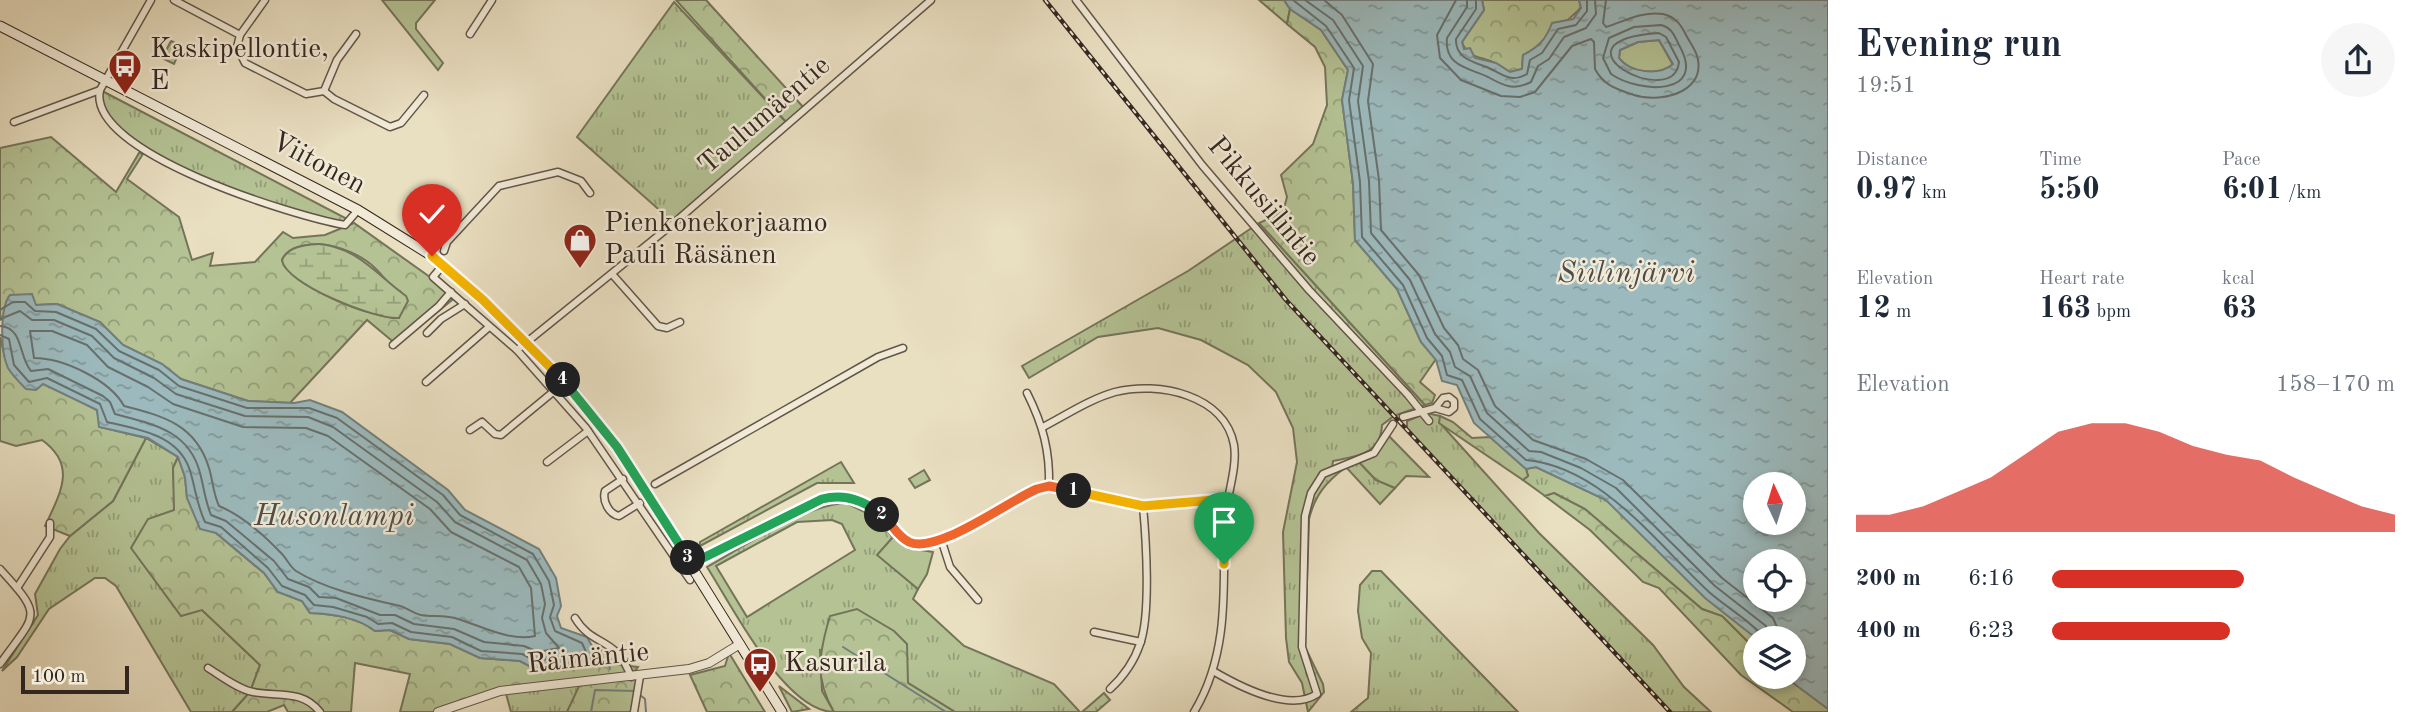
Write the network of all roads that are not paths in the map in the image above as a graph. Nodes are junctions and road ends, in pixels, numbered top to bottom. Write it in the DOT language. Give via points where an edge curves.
graph roads {
  1 [pos="151,0"];
  2 [pos="174,0"];
  3 [pos="265,0"];
  4 [pos="492,0"];
  5 [pos="931,0"];
  6 [pos="1076,0"];
  7 [pos="0,26"];
  8 [pos="356,34"];
  9 [pos="470,34"];
  10 [pos="240,35"];
  11 [pos="106,79"];
  12 [pos="100,90"];
  13 [pos="324,91"];
  14 [pos="424,95"];
  15 [pos="14,122"];
  16 [pos="590,193"];
  17 [pos="358,210"];
  18 [pos="444,251"];
  19 [pos="443,265"];
  20 [pos="612,274"];
  21 [pos="451,292"];
  22 [pos="465,303"];
  23 [pos="680,322"];
  24 [pos="489,327"];
  25 [pos="427,333"];
  26 [pos="527,342"];
  27 [pos="393,345"];
  28 [pos="903,348"];
  29 [pos="517,350"];
  30 [pos="426,382"];
  31 [pos="553,392"];
  32 [pos="1027,393"];
  33 [pos="1435,408"];
  34 [pos="1422,411"];
  35 [pos="1404,417"];
  36 [pos="1429,421"];
  37 [pos="1393,424"];
  38 [pos="1043,427"];
  39 [pos="470,430"];
  40 [pos="588,432"];
  41 [pos="547,461"];
  42 [pos="623,479"];
  43 [pos="655,484"];
  44 [pos="1049,486"];
  45 [pos="1225,499"];
  46 [pos="640,503"];
  47 [pos="1143,506"];
  48 [pos="50,523"];
  49 [pos="942,542"];
  50 [pos="691,564"];
  51 [pos="0,569"];
  52 [pos="690,580"];
  53 [pos="18,588"];
  54 [pos="978,600"];
  55 [pos="575,618"];
  56 [pos="1094,632"];
  57 [pos="1141,642"];
  58 [pos="740,644"];
  59 [pos="0,664"];
  60 [pos="208,668"];
  61 [pos="1213,671"];
  62 [pos="636,677"];
  63 [pos="1110,689"];
  64 [pos="1272,706"];
  65 [pos="1298,710"];
  66 [pos="320,712"];
  67 [pos="438,712"];
  68 [pos="635,712"];
  69 [pos="782,712"];
  70 [pos="1194,712"];
  1 -- 11 [label="street"];
  2 -- 10 [label="street"];
  3 -- 10 [label="street"];
  4 -- 9 [label="street"];
  5 -- 20 [label="street, Taulumäentie"];
  6 -- 34 [label="street, Pikkusiilintie" via="1202,165 1309,290"];
  7 -- 11 [label="main road, Viitonen"];
  8 -- 13 [label="street" via="337,60"];
  10 -- 13 [label="street" via="237,47 244,63 306,94"];
  11 -- 12 [label="street"];
  11 -- 17 [label="main road, Viitonen"];
  12 -- 15 [label="street"];
  12 -- 17 [label="street" via="100,111 145,150 181,170 230,192 341,224 348,224"];
  13 -- 14 [label="street" via="390,127 401,123"];
  16 -- 18 [label="street" via="581,181 558,172 499,186 447,242"];
  17 -- 19 [label="main road, Viitonen"];
  19 -- 21 [label="street" via="433,277"];
  19 -- 26 [label="main road, Viitonen"];
  20 -- 23 [label="street" via="658,326 667,328"];
  20 -- 26 [label="street, Taulumäentie"];
  21 -- 22 [label="street"];
  21 -- 27 [label="street"];
  22 -- 24 [label="street"];
  22 -- 25 [label="street"];
  24 -- 29 [label="street"];
  24 -- 30 [label="street"];
  26 -- 29 [label="street, Taulumäentie"];
  26 -- 50 [label="main road, Viitonen" via="574,391 617,447"];
  28 -- 43 [label="street" via="878,357"];
  29 -- 31 [label="street"];
  31 -- 39 [label="street" via="501,435 482,422"];
  31 -- 40 [label="street"];
  32 -- 38 [label="street"];
  33 -- 34 [label="street"];
  34 -- 35 [label="street"];
  34 -- 36 [label="street, Pikkusiilintie"];
  37 -- 65 [label="street" via="1374,453 1323,474 1311,493 1305,516 1302,647 1317,694"];
  38 -- 44 [label="street" via="1049,450"];
  38 -- 45 [label="street" via="1116,392 1136,389 1194,397 1214,409 1231,434 1234,464"];
  40 -- 41 [label="street"];
  40 -- 42 [label="street"];
  42 -- 46 [label="street"];
  42 -- 46 [label="street" via="605,491 611,512 619,516"];
  44 -- 47 [label="street"];
  44 -- 49 [label="street" via="1004,505"];
  45 -- 47 [label="street"];
  45 -- 61 [label="street" via="1224,610"];
  46 -- 52 [label="street"];
  47 -- 57 [label="street"];
  48 -- 53 [label="street" via="50,537"];
  49 -- 50 [label="street" via="916,545 871,506 838,495"];
  49 -- 54 [label="street" via="950,567"];
  50 -- 58 [label="main road, Viitonen"];
  51 -- 53 [label="street"];
  53 -- 59 [label="street" via="32,610 31,619"];
  55 -- 62 [label="street" via="593,638 614,647"];
  56 -- 57 [label="street"];
  57 -- 63 [label="street" via="1130,668"];
  58 -- 62 [label="street, Räimäntie" via="690,670"];
  58 -- 69 [label="main road, Viitonen"];
  60 -- 66 [label="street" via="250,692 297,695"];
  61 -- 64 [label="street"];
  61 -- 70 [label="street"];
  62 -- 67 [label="street, Räimäntie" via="500,691"];
  62 -- 68 [label="street"];
}
